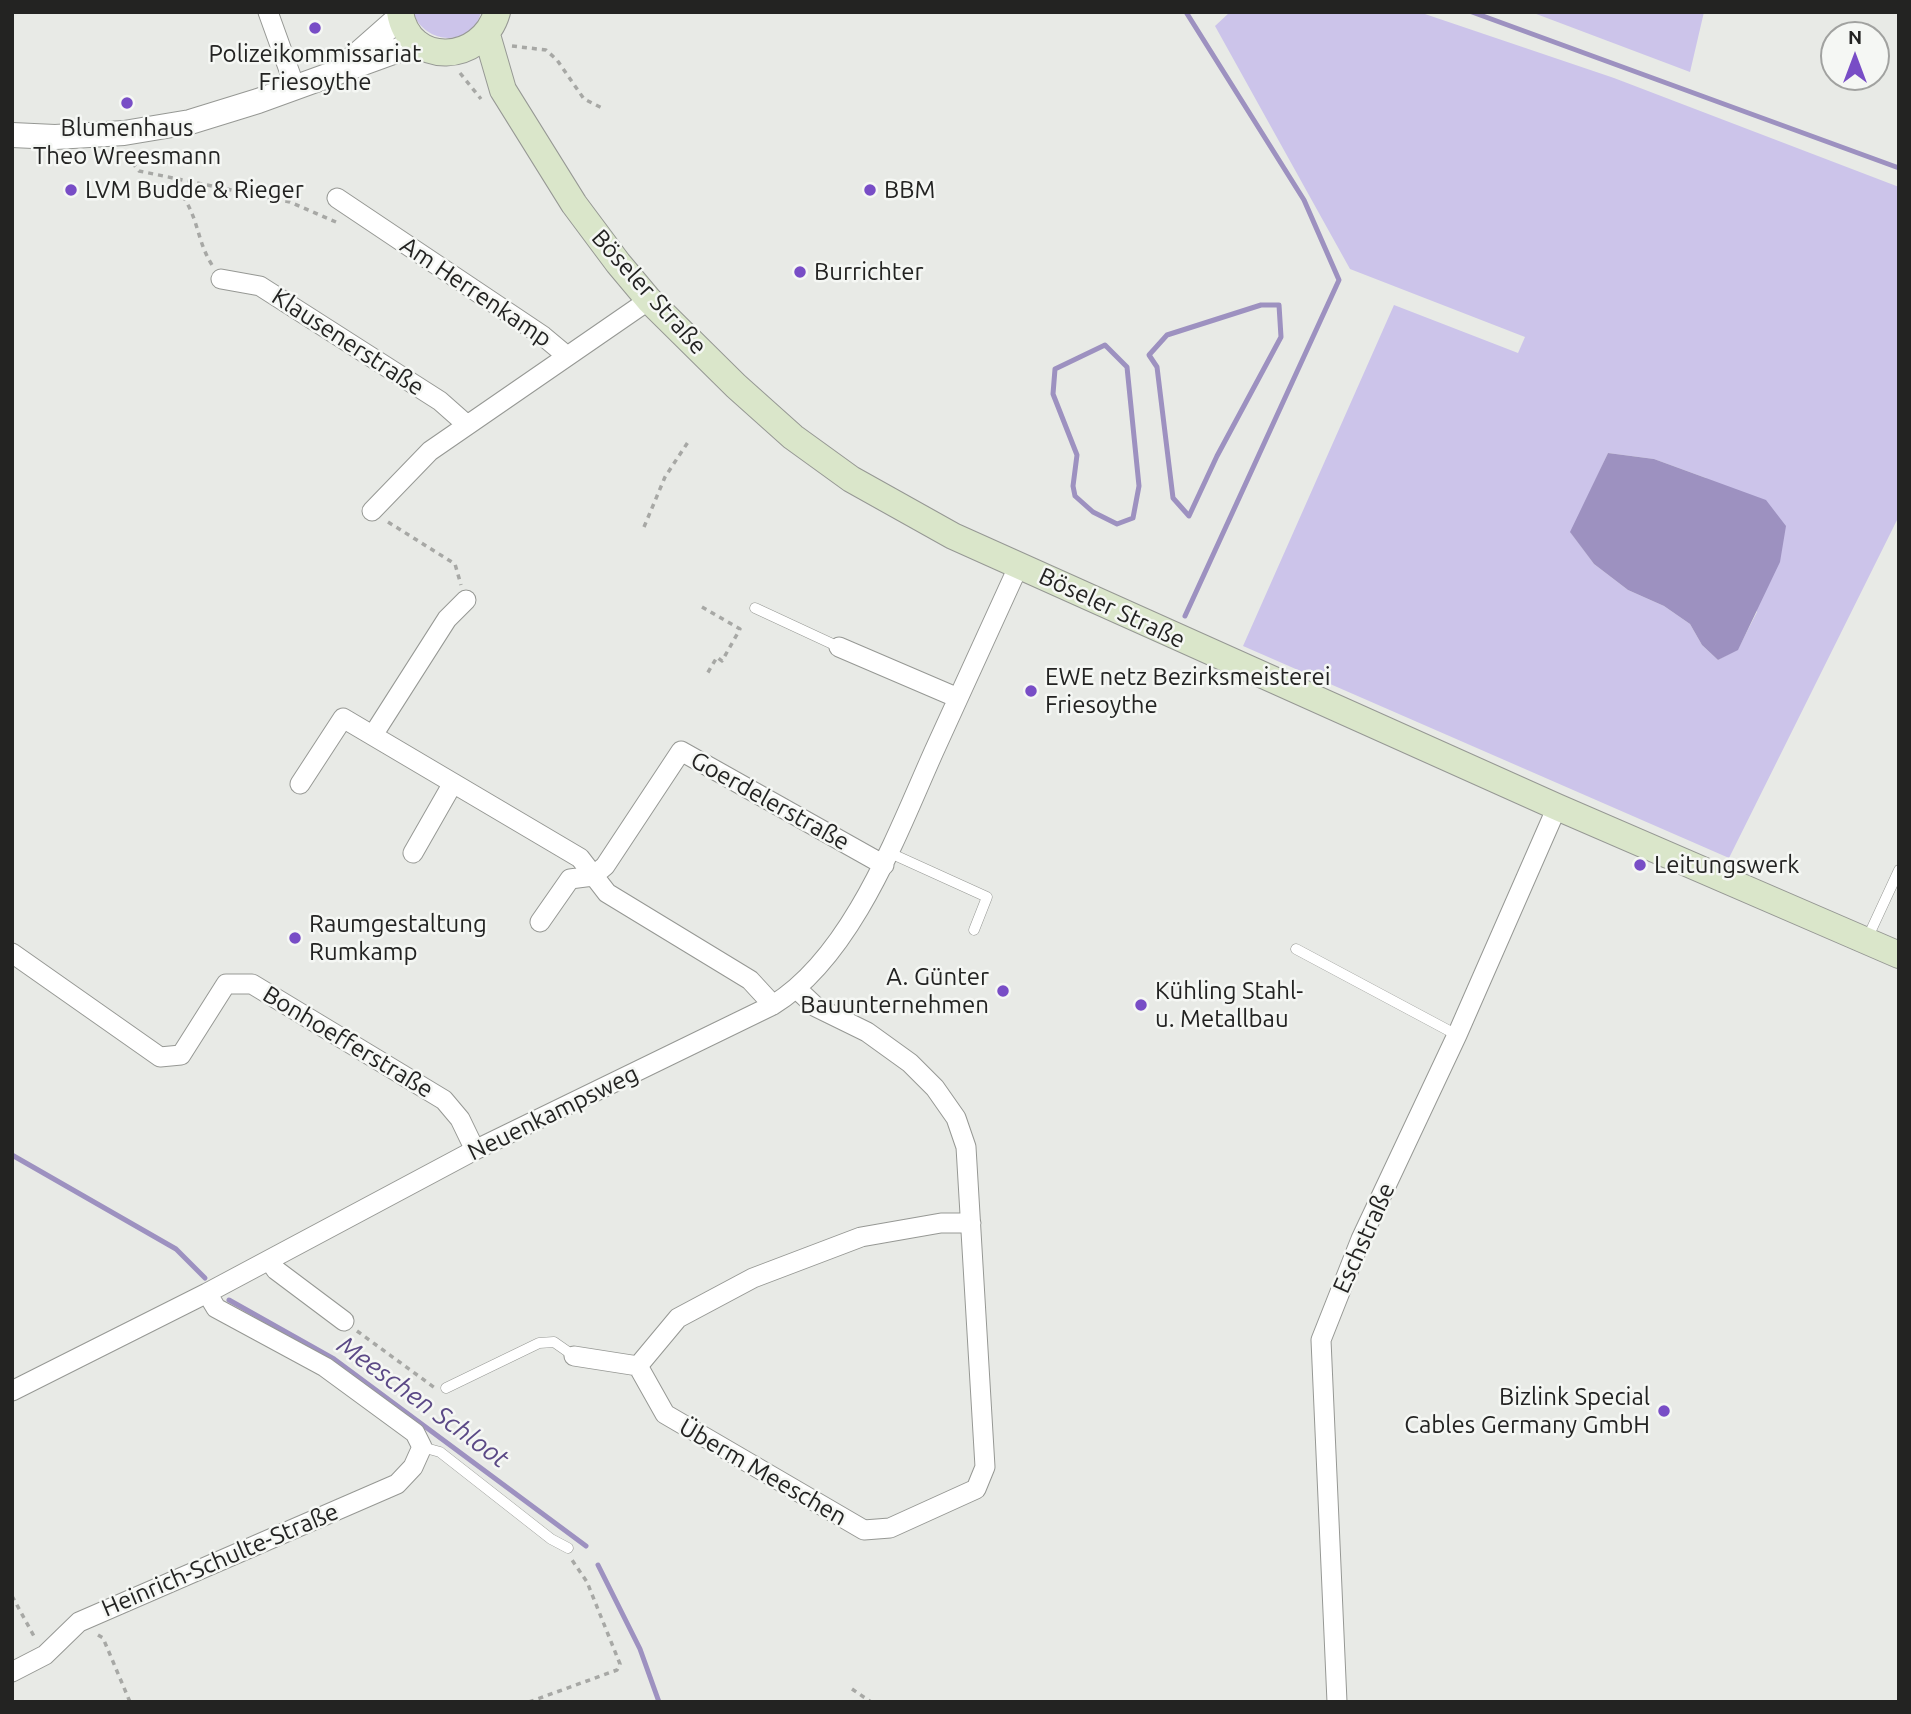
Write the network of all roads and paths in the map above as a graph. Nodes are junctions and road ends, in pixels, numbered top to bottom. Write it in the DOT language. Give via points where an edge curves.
graph roads {
  1 [pos="268,12"];
  2 [pos="400,15"];
  3 [pos="497,31"];
  4 [pos="418,43"];
  5 [pos="460,52"];
  6 [pos="341,69"];
  7 [pos="295,87"];
  8 [pos="503,90"];
  9 [pos="602,108"];
  10 [pos="12,135"];
  11 [pos="126,155"];
  12 [pos="177,179"];
  13 [pos="337,198"];
  14 [pos="348,227"];
  15 [pos="221,279"];
  16 [pos="649,300"];
  17 [pos="567,356"];
  18 [pos="466,424"];
  19 [pos="690,439"];
  20 [pos="372,511"];
  21 [pos="644,527"];
  22 [pos="1019,565"];
  23 [pos="466,600"];
  24 [pos="702,607"];
  25 [pos="755,608"];
  26 [pos="839,648"];
  27 [pos="707,674"];
  28 [pos="958,698"];
  29 [pos="373,735"];
  30 [pos="453,783"];
  31 [pos="300,785"];
  32 [pos="1557,807"];
  33 [pos="413,853"];
  34 [pos="887,859"];
  35 [pos="1899,870"];
  36 [pos="593,876"];
  37 [pos="540,922"];
  38 [pos="974,930"];
  39 [pos="1866,941"];
  40 [pos="1296,949"];
  41 [pos="12,953"];
  42 [pos="1899,955"];
  43 [pos="798,990"];
  44 [pos="773,1005"];
  45 [pos="1457,1035"];
  46 [pos="475,1150"];
  47 [pos="971,1223"];
  48 [pos="269,1260"];
  49 [pos="207,1293"];
  50 [pos="344,1321"];
  51 [pos="574,1356"];
  52 [pos="638,1366"];
  53 [pos="446,1388"];
  54 [pos="12,1391"];
  55 [pos="422,1447"];
  56 [pos="568,1548"];
  57 [pos="12,1596"];
  58 [pos="79,1622"];
  59 [pos="45,1655"];
  60 [pos="12,1672"];
  61 [pos="852,1689"];
  62 [pos="130,1702"];
  63 [pos="529,1702"];
  64 [pos="871,1702"];
  65 [pos="1337,1702"];
  1 -- 7 [label="street"];
  2 -- 4 [label="main road"];
  2 -- 6 [label="street"];
  3 -- 5 [label="main road"];
  3 -- 8 [label="main road, Böseler Straße"];
  3 -- 9 [label="path" via="546,50 584,99"];
  4 -- 5 [label="main road" via="445,53"];
  4 -- 6 [label="street"];
  5 -- 8 [label="main road, Böseler Straße"];
  6 -- 7 [label="street"];
  7 -- 10 [label="street" via="190,122 152,129 55,137"];
  8 -- 16 [label="main road, Böseler Straße" via="574,204"];
  11 -- 12 [label="path" via="139,171"];
  12 -- 14 [label="path" via="290,202"];
  12 -- 15 [label="path" via="176,186 194,213 206,255"];
  13 -- 17 [label="street, Am Herrenkamp"];
  15 -- 18 [label="street, Klausenerstraße" via="260,286 439,401"];
  16 -- 17 [label="street, Am Herrenkamp"];
  16 -- 22 [label="main road, Böseler Straße" via="741,391 851,479 953,536"];
  17 -- 18 [label="street"];
  18 -- 20 [label="street" via="430,451"];
  19 -- 21 [label="path" via="665,477"];
  20 -- 23 [label="path" via="455,564"];
  22 -- 28 [label="street, Neuenkampsweg"];
  22 -- 32 [label="main road, Böseler Straße"];
  23 -- 29 [label="street" via="447,619"];
  24 -- 27 [label="path" via="740,629 722,661 717,657"];
  25 -- 26 [label="lane"];
  26 -- 28 [label="street"];
  28 -- 34 [label="street, Neuenkampsweg"];
  29 -- 30 [label="street"];
  29 -- 31 [label="street" via="343,718"];
  30 -- 33 [label="street"];
  30 -- 36 [label="street" via="580,858"];
  32 -- 39 [label="main road, Böseler Straße"];
  32 -- 45 [label="street, Eschstraße"];
  34 -- 36 [label="street, Goerdelerstraße" via="681,751 605,866"];
  34 -- 38 [label="lane" via="987,897"];
  34 -- 43 [label="street, Neuenkampsweg" via="855,917"];
  35 -- 39 [label="lane"];
  36 -- 37 [label="street" via="570,879"];
  36 -- 44 [label="street" via="607,893 750,980"];
  39 -- 42 [label="main road, Böseler Straße"];
  40 -- 45 [label="lane"];
  41 -- 46 [label="street, Bonhoefferstraße" via="160,1057 181,1055 226,984 252,984 444,1101 460,1119"];
  43 -- 44 [label="street, Neuenkampsweg"];
  43 -- 47 [label="street, Überm Meeschen" via="816,1007 867,1032 935,1087 956,1118 965,1147"];
  44 -- 46 [label="street, Neuenkampsweg"];
  45 -- 65 [label="street, Eschstraße" via="1361,1239 1321,1340"];
  46 -- 48 [label="street, Neuenkampsweg"];
  47 -- 52 [label="street" via="941,1223 861,1237 753,1278 678,1318"];
  47 -- 52 [label="street, Überm Meeschen" via="985,1467 976,1489 890,1528 864,1530 688,1429 665,1414"];
  48 -- 49 [label="street, Neuenkampsweg"];
  48 -- 50 [label="street"];
  49 -- 54 [label="street, Neuenkampsweg"];
  49 -- 55 [label="street" via="216,1308 325,1367 356,1389 415,1433"];
  50 -- 53 [label="path" via="430,1387"];
  51 -- 52 [label="street"];
  51 -- 53 [label="lane" via="554,1342 539,1343"];
  55 -- 56 [label="lane" via="440,1452"];
  55 -- 58 [label="street, Heinrich-Schulte-Straße" via="413,1467 397,1484"];
  56 -- 63 [label="path" via="620,1664 617,1670"];
  57 -- 59 [label="path"];
  58 -- 59 [label="street, Heinrich-Schulte-Straße"];
  58 -- 62 [label="path" via="103,1638"];
  59 -- 60 [label="street, Heinrich-Schulte-Straße"];
  61 -- 64 [label="path"];
}
